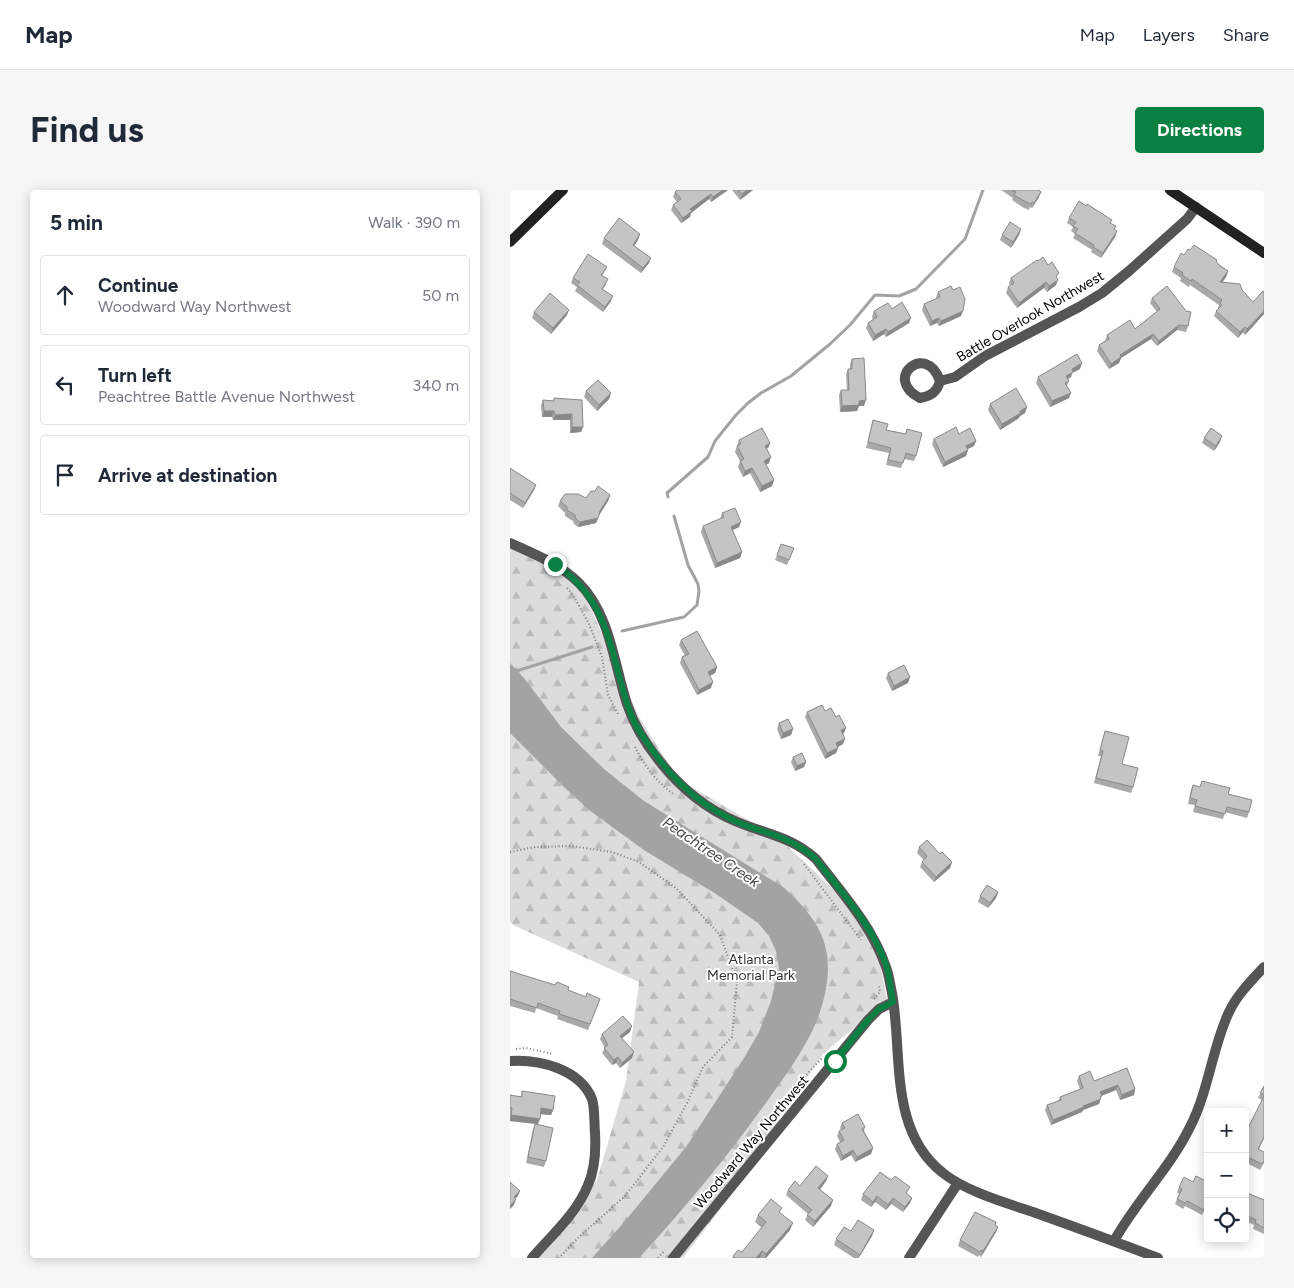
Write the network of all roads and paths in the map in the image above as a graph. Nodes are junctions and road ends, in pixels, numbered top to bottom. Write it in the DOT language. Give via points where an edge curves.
graph roads {
  1 [pos="563,190"];
  2 [pos="1170,190"];
  3 [pos="1196,207"];
  4 [pos="510,242"];
  5 [pos="1264,253"];
  6 [pos="940,381"];
  7 [pos="510,543"];
  8 [pos="562,582"];
  9 [pos="622,720"];
  10 [pos="634,746"];
  11 [pos="681,799"];
  12 [pos="510,852"];
  13 [pos="802,862"];
  14 [pos="863,943"];
  15 [pos="1264,967"];
  16 [pos="878,985"];
  17 [pos="872,1001"];
  18 [pos="893,1002"];
  19 [pos="510,1050"];
  20 [pos="826,1054"];
  21 [pos="556,1056"];
  22 [pos="510,1061"];
  23 [pos="787,1102"];
  24 [pos="958,1183"];
  25 [pos="1114,1241"];
  26 [pos="670,1243"];
  27 [pos="532,1258"];
  28 [pos="559,1258"];
  29 [pos="658,1258"];
  30 [pos="673,1258"];
  31 [pos="909,1258"];
  32 [pos="1158,1258"];
  1 -- 4 [label="street"];
  2 -- 3 [label="street"];
  3 -- 5 [label="street"];
  3 -- 6 [label="street, Battle Overlook Northwest" via="1187,219 1102,293 985,356 955,377"];
  7 -- 18 [label="street" via="568,573 593,601 605,626 632,717 660,762 683,788 710,808 792,842 816,859 876,941 887,969"];
  8 -- 9 [label="path" via="589,624 602,657 608,695"];
  10 -- 11 [label="path" via="643,762 669,792"];
  12 -- 28 [label="path" via="535,847 571,846 612,852 639,862 676,888 720,935 737,982 732,1037 704,1067 663,1147 625,1196"];
  13 -- 14 [label="path"];
  15 -- 25 [label="street" via="1230,1010 1206,1089 1190,1127"];
  16 -- 17 [label="path" via="880,992"];
  18 -- 24 [label="street" via="901,1092 909,1127 928,1160"];
  18 -- 30 [label="street, Woodward Way Northwest" via="868,1020"];
  19 -- 21 [label="path" via="526,1048"];
  20 -- 23 [label="path" via="794,1088"];
  22 -- 27 [label="street" via="554,1066 586,1087 593,1101 596,1145 588,1187 576,1207"];
  24 -- 25 [label="street"];
  24 -- 31 [label="street"];
  25 -- 32 [label="street"];
  26 -- 29 [label="path"];
}
